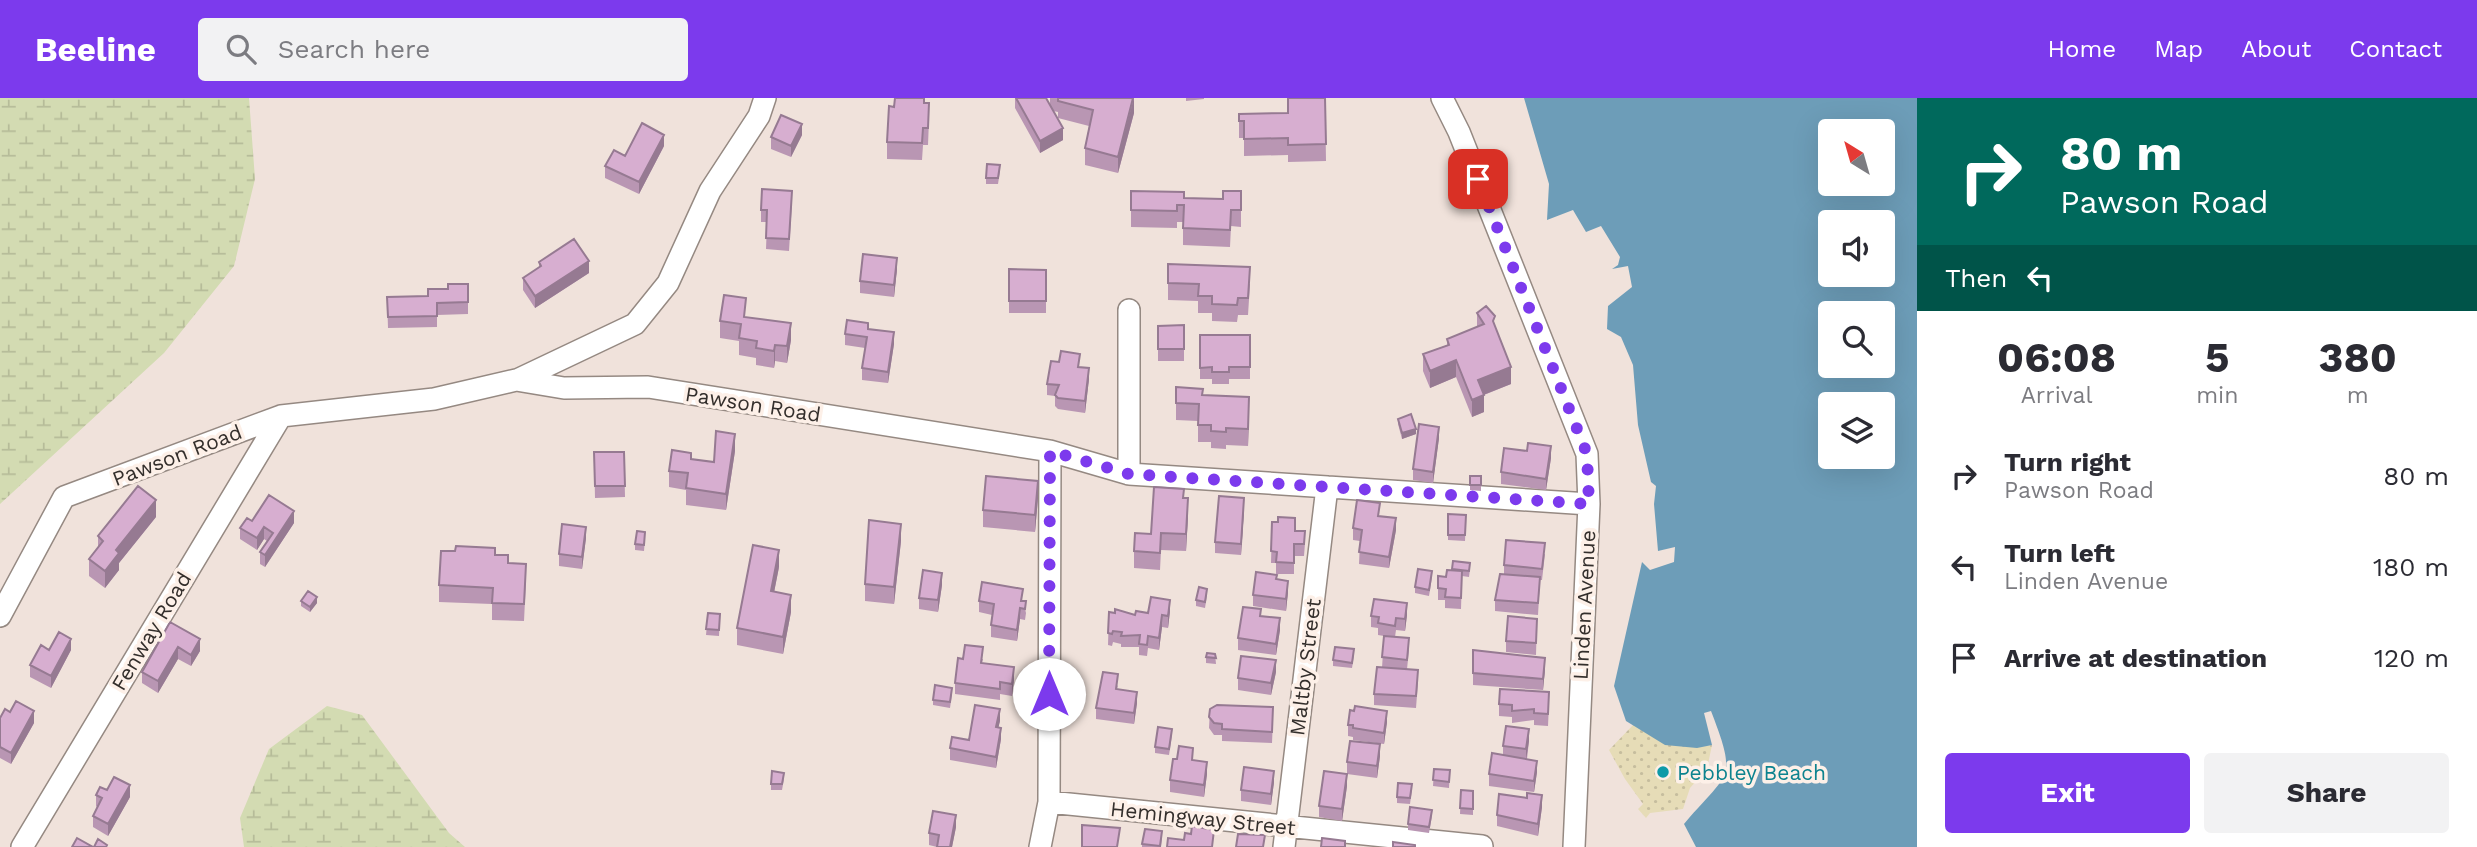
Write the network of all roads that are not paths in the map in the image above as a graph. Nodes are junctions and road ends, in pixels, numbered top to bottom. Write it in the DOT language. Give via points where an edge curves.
graph roads {
  1 [pos="765,98"];
  2 [pos="1442,98"];
  3 [pos="1129,310"];
  4 [pos="516,380"];
  5 [pos="281,416"];
  6 [pos="1050,451"];
  7 [pos="1129,474"];
  8 [pos="1327,487"];
  9 [pos="1589,504"];
  10 [pos="0,616"];
  11 [pos="1049,802"];
  12 [pos="1285,837"];
  13 [pos="1482,846"];
  14 [pos="22,847"];
  15 [pos="1040,847"];
  16 [pos="1574,847"];
  1 -- 4 [label="street" via="759,116 710,191 668,284 635,324"];
  2 -- 9 [label="street, Linden Avenue" via="1587,454"];
  3 -- 7 [label="street"];
  4 -- 5 [label="street, Pawson Road" via="434,399"];
  4 -- 6 [label="street, Pawson Road" via="564,388 648,387"];
  5 -- 10 [label="street, Pawson Road" via="64,497"];
  5 -- 14 [label="street, Fenway Road"];
  6 -- 7 [label="street, Pawson Road"];
  6 -- 11 [label="street"];
  7 -- 8 [label="street, Pawson Road"];
  8 -- 9 [label="street, Pawson Road"];
  8 -- 12 [label="street, Maltby Street"];
  9 -- 16 [label="street, Linden Avenue"];
  11 -- 12 [label="street, Hemingway Street"];
  11 -- 15 [label="street"];
  12 -- 13 [label="street, Hemingway Street"];
}
